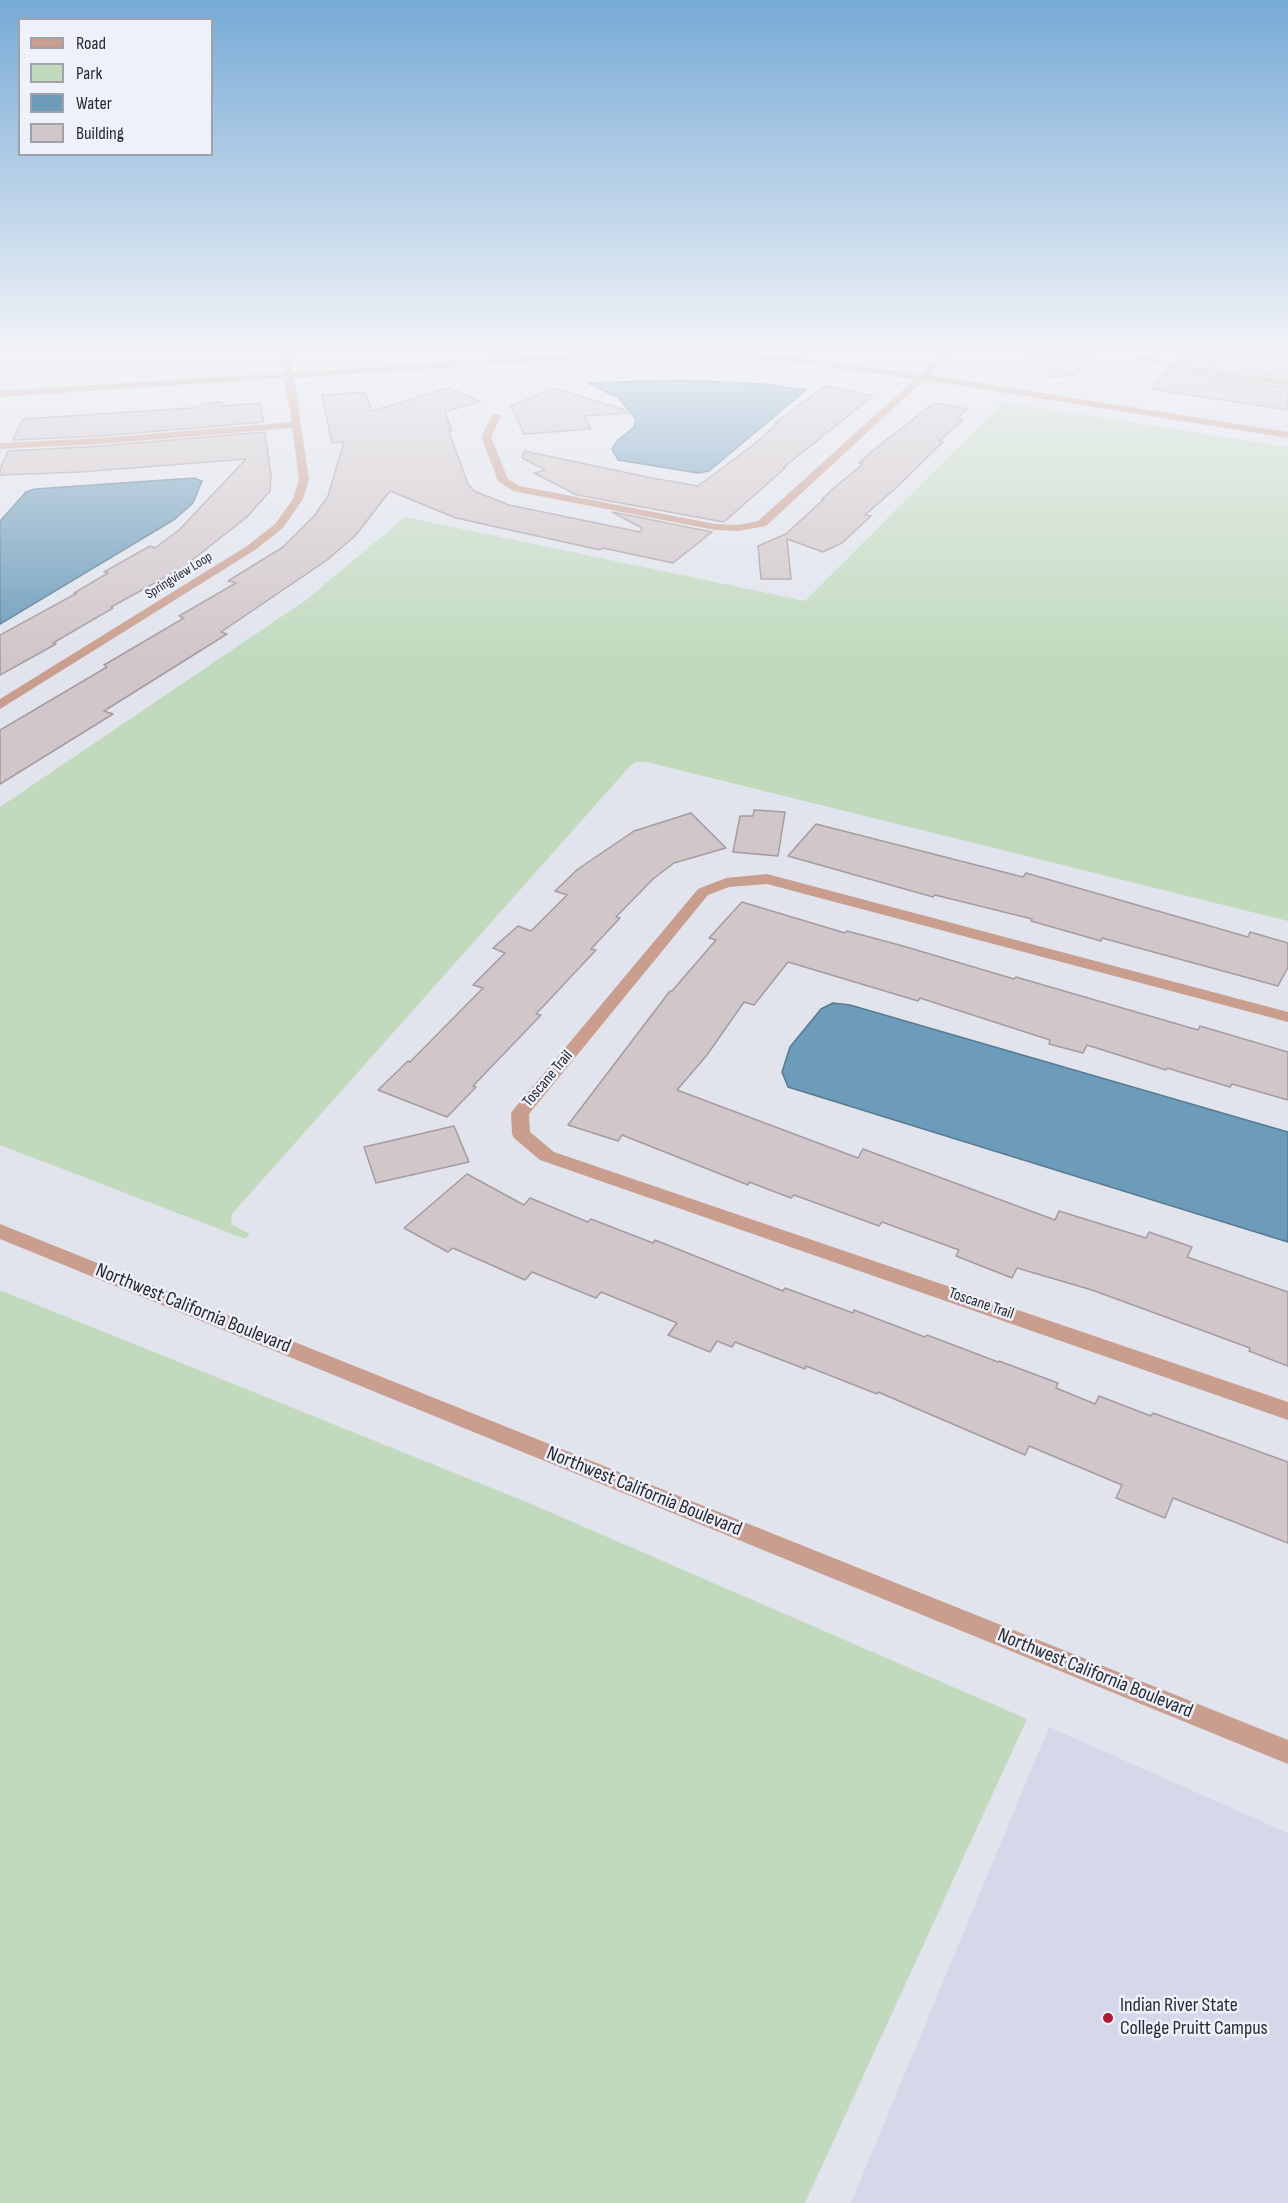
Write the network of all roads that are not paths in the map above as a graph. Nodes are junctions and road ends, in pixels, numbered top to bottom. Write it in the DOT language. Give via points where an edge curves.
graph roads {
  1 [pos="301,453"];
  2 [pos="492,453"];
  3 [pos="839,453"];
  4 [pos="0,705"];
  5 [pos="1288,1017"];
  6 [pos="0,1231"];
  7 [pos="1288,1411"];
  8 [pos="1288,1752"];
  1 -- 4 [label="street, Springview Loop" via="304,479 298,500 279,526 251,548"];
  2 -- 3 [label="street" via="503,481 517,489 715,527 738,528 762,524"];
  5 -- 7 [label="street, Toscane Trail" via="767,879 726,883 703,892 520,1113 521,1134 548,1156"];
  6 -- 8 [label="street, Northwest California Boulevard"];
}
